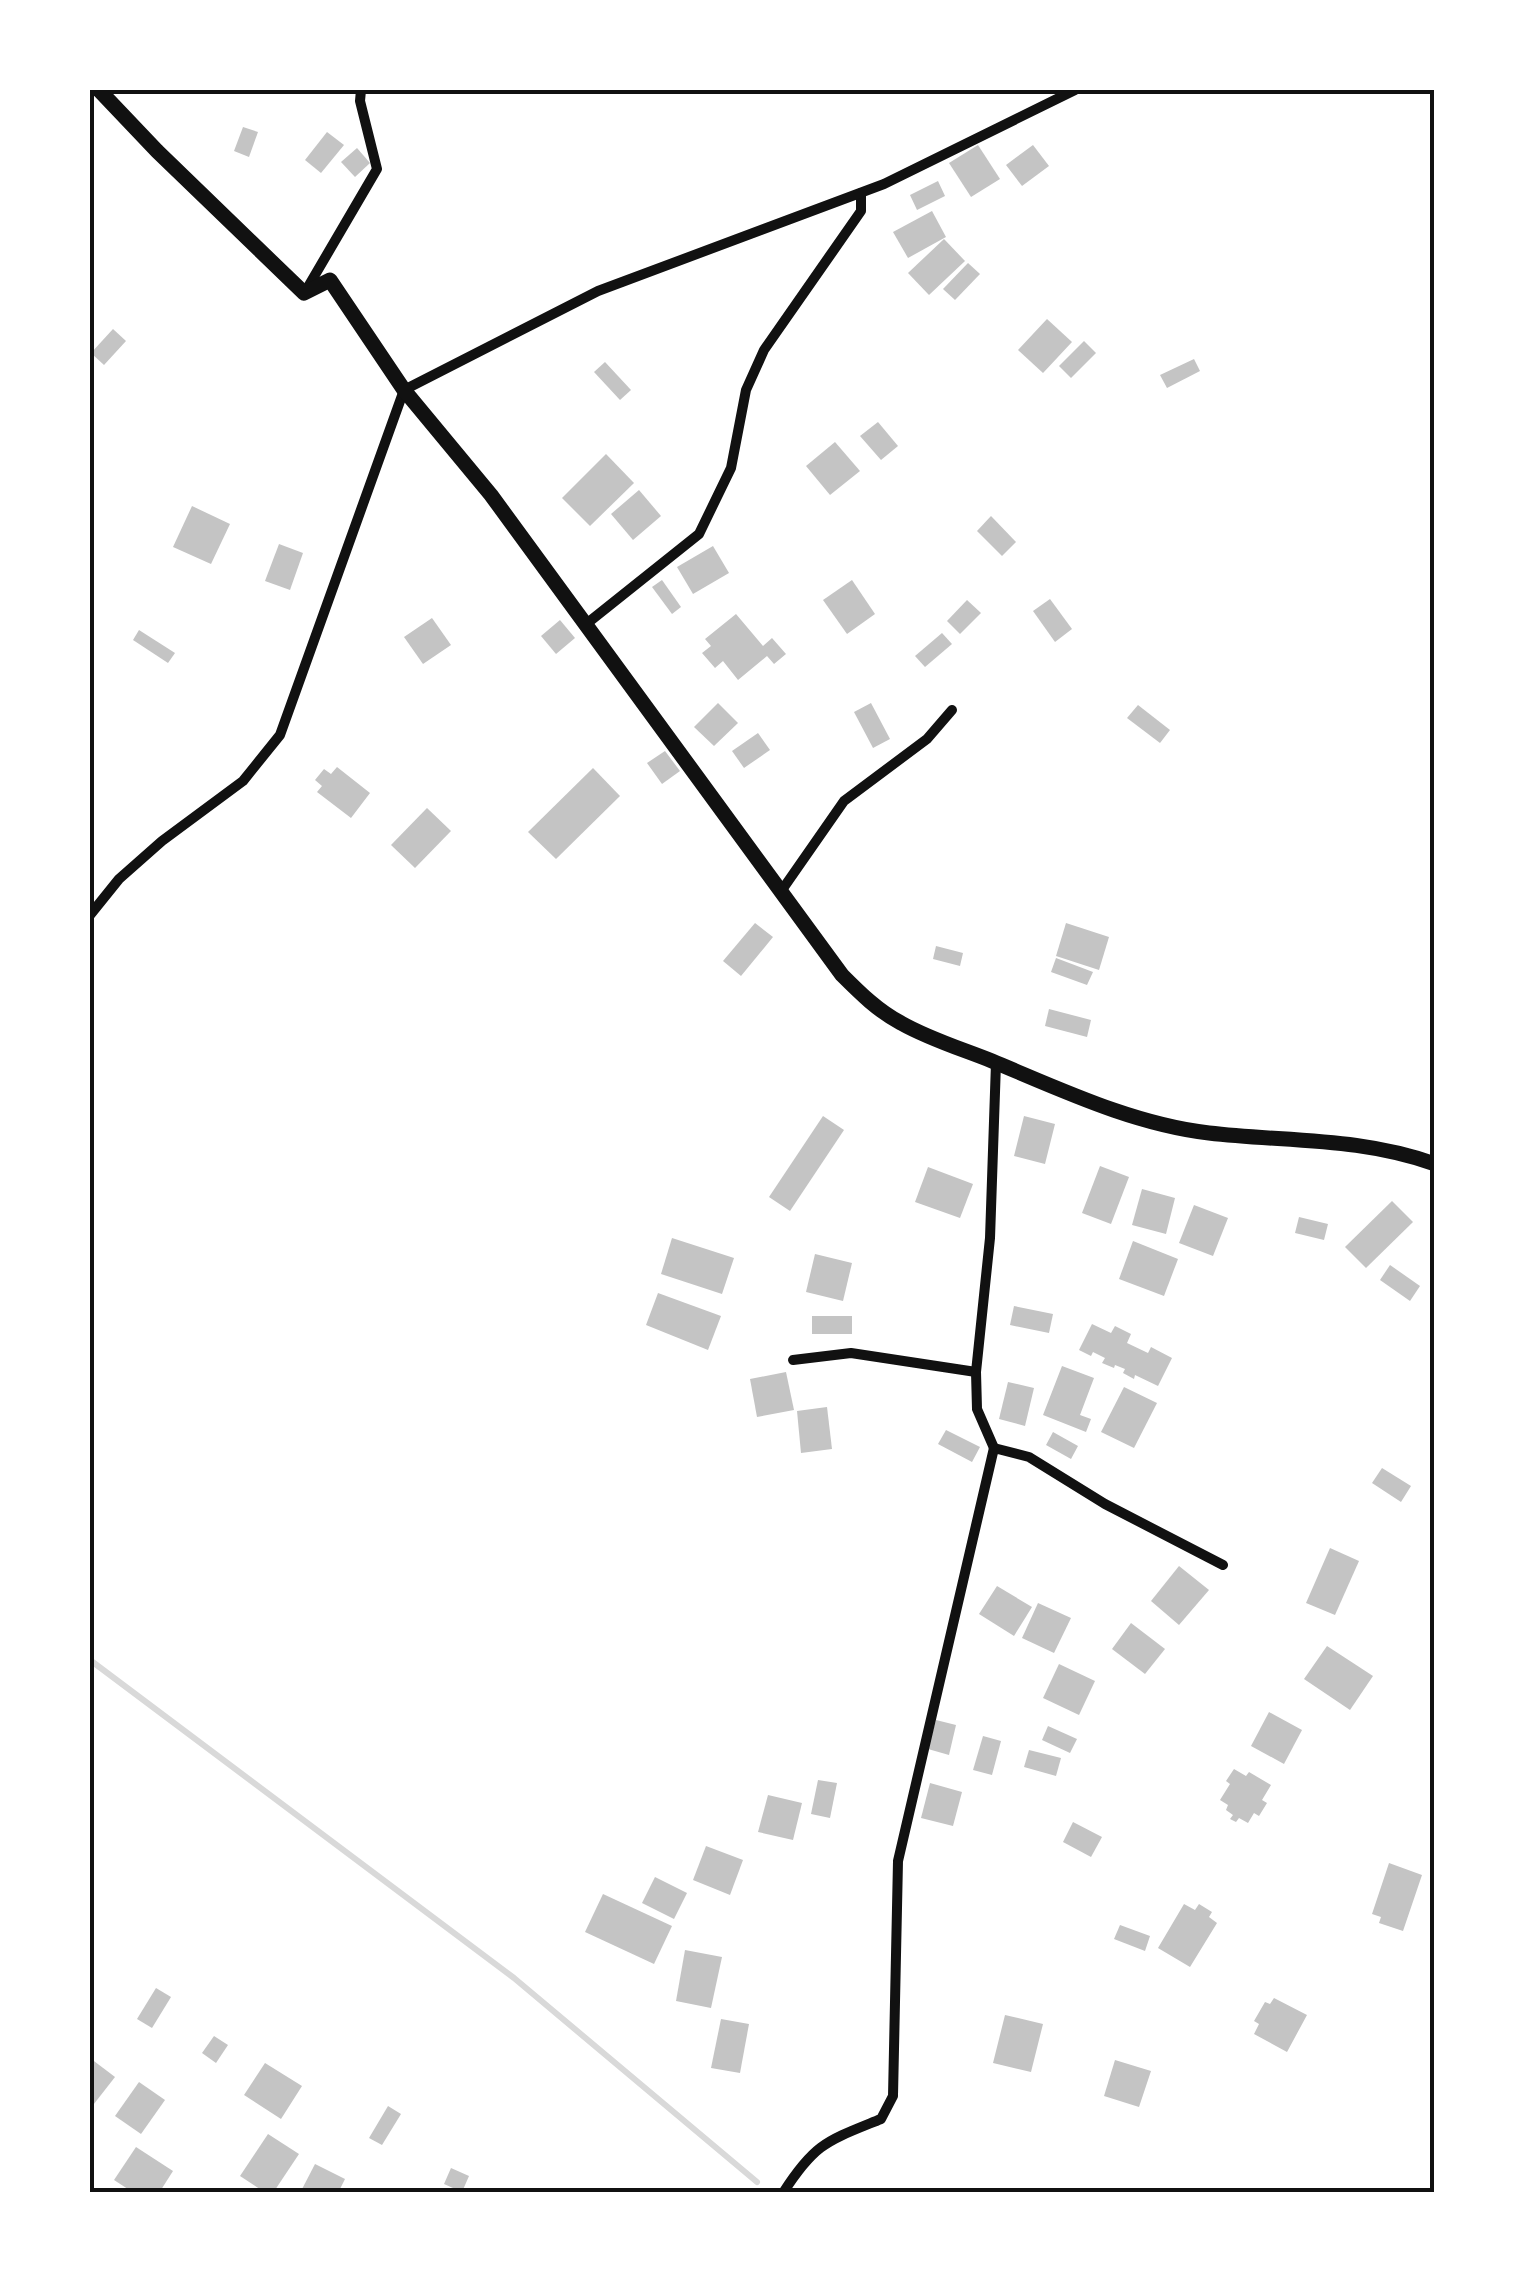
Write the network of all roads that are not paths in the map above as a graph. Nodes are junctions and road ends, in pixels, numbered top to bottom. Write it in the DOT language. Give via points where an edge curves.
graph roads {
  1 [pos="99,90"];
  2 [pos="361,90"];
  3 [pos="1074,90"];
  4 [pos="861,193"];
  5 [pos="304,293"];
  6 [pos="404,390"];
  7 [pos="586,626"];
  8 [pos="952,710"];
  9 [pos="782,890"];
  10 [pos="90,915"];
  11 [pos="996,1063"];
  12 [pos="1435,1164"];
  13 [pos="793,1360"];
  14 [pos="976,1372"];
  15 [pos="994,1448"];
  16 [pos="1223,1565"];
  17 [pos="783,2193"];
  1 -- 5 [label="street"];
  2 -- 5 [label="street" via="377,169"];
  3 -- 4 [label="street"];
  4 -- 6 [label="street" via="598,291"];
  4 -- 7 [label="street" via="861,211 764,350 746,390 731,468 699,534"];
  5 -- 6 [label="street" via="330,280"];
  6 -- 7 [label="street"];
  6 -- 10 [label="street" via="280,735 243,781 162,841"];
  7 -- 9 [label="street"];
  8 -- 9 [label="street" via="927,738 844,801"];
  9 -- 11 [label="street" via="842,975 870,1002 901,1024"];
  11 -- 12 [label="street" via="1165,1126 1366,1145"];
  11 -- 14 [label="street" via="990,1238"];
  13 -- 14 [label="street" via="850,1353"];
  14 -- 15 [label="street" via="977,1409"];
  15 -- 16 [label="street" via="1029,1457"];
  15 -- 17 [label="street" via="898,1861 893,2096 881,2120 829,2140 805,2159"];
}
